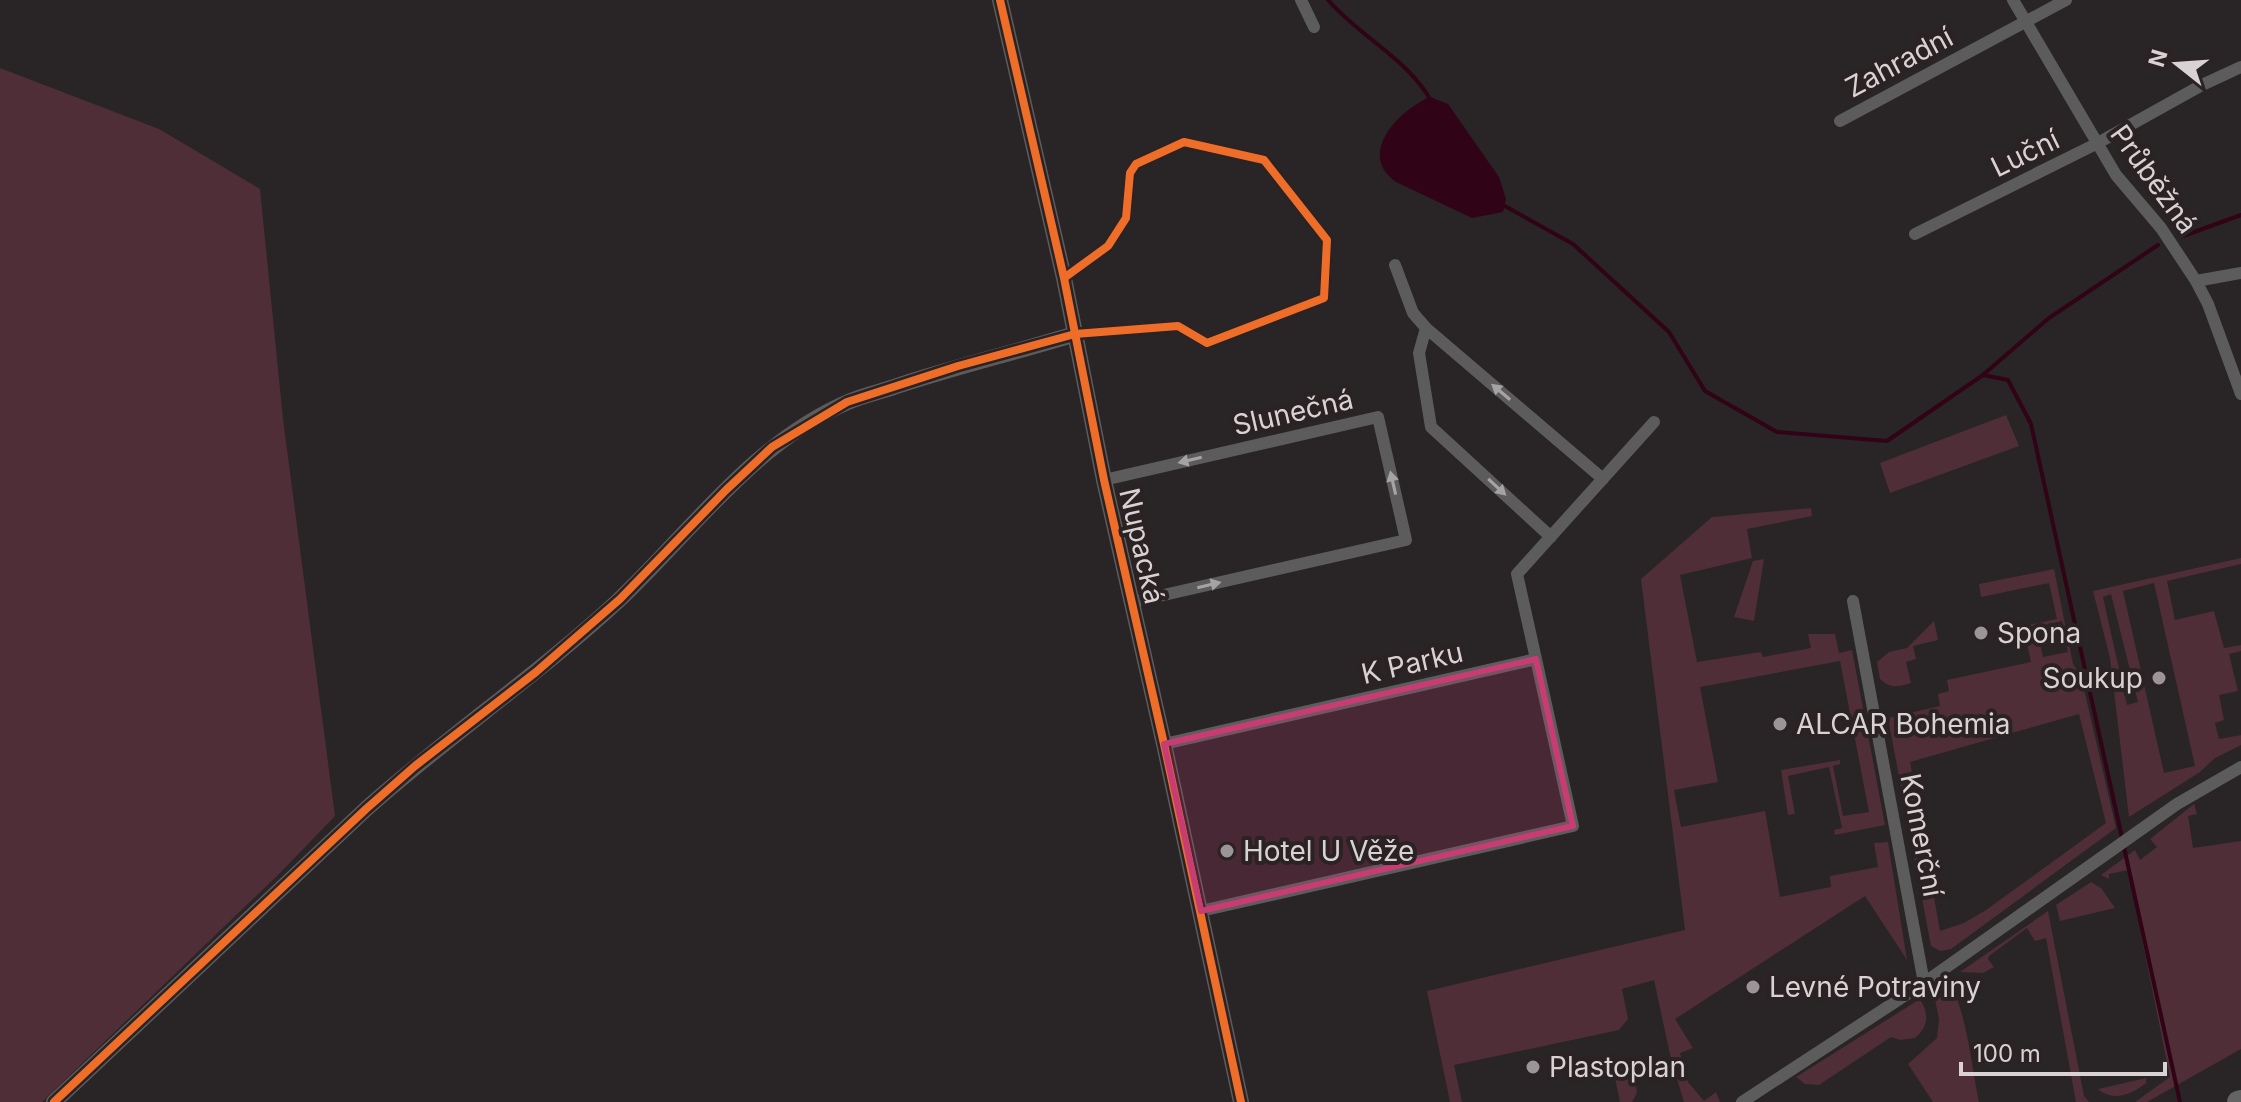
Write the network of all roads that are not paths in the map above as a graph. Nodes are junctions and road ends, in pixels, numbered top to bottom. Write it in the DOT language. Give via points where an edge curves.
graph roads {
  1 [pos="1000,0"];
  2 [pos="1301,0"];
  3 [pos="2013,0"];
  4 [pos="2066,0"];
  5 [pos="2026,20"];
  6 [pos="1314,27"];
  7 [pos="2241,67"];
  8 [pos="1840,121"];
  9 [pos="2096,144"];
  10 [pos="1915,234"];
  11 [pos="1395,265"];
  12 [pos="2241,273"];
  13 [pos="1064,278"];
  14 [pos="2196,281"];
  15 [pos="1426,328"];
  16 [pos="1075,334"];
  17 [pos="2241,394"];
  18 [pos="1654,422"];
  19 [pos="1603,479"];
  20 [pos="1104,480"];
  21 [pos="1551,537"];
  22 [pos="1853,601"];
  23 [pos="1133,602"];
  24 [pos="1536,659"];
  25 [pos="1164,744"];
  26 [pos="2241,767"];
  27 [pos="1201,911"];
  28 [pos="1924,983"];
  29 [pos="54,1102"];
  30 [pos="1241,1102"];
  31 [pos="1742,1102"];
  1 -- 13 [label="street, Nupacká"];
  2 -- 6 [label="street"];
  3 -- 5 [label="street, Průběžná"];
  4 -- 5 [label="street, Zahradní"];
  5 -- 8 [label="street, Zahradní"];
  5 -- 9 [label="street, Průběžná"];
  7 -- 9 [label="street, Luční"];
  9 -- 10 [label="street, Luční"];
  9 -- 14 [label="street, Průběžná"];
  11 -- 15 [label="street" via="1413,313"];
  12 -- 14 [label="street"];
  13 -- 16 [label="street, Nupacká"];
  13 -- 16 [label="street" via="1108,246 1126,218 1130,173 1136,164 1184,142 1264,160 1327,240 1324,298 1207,343 1178,326"];
  14 -- 17 [label="street, Průběžná"];
  19 -- 15 [label="street, one-way"];
  15 -- 21 [label="street, one-way" via="1419,353 1431,427"];
  16 -- 20 [label="street, Nupacká"];
  16 -- 29 [label="street" via="847,402 772,447 620,599 376,800"];
  18 -- 19 [label="street"];
  19 -- 21 [label="street"];
  20 -- 23 [label="street, Nupacká"];
  23 -- 20 [label="street, Slunečná, one-way" via="1406,540 1378,417"];
  21 -- 24 [label="street" via="1517,574"];
  22 -- 28 [label="street, Komerční"];
  23 -- 25 [label="street, Nupacká"];
  24 -- 25 [label="street, K Parku"];
  24 -- 27 [label="street" via="1573,826"];
  25 -- 27 [label="street, Nupacká"];
  26 -- 28 [label="street" via="2177,804"];
  27 -- 30 [label="street, Nupacká"];
  28 -- 31 [label="street"];
}
